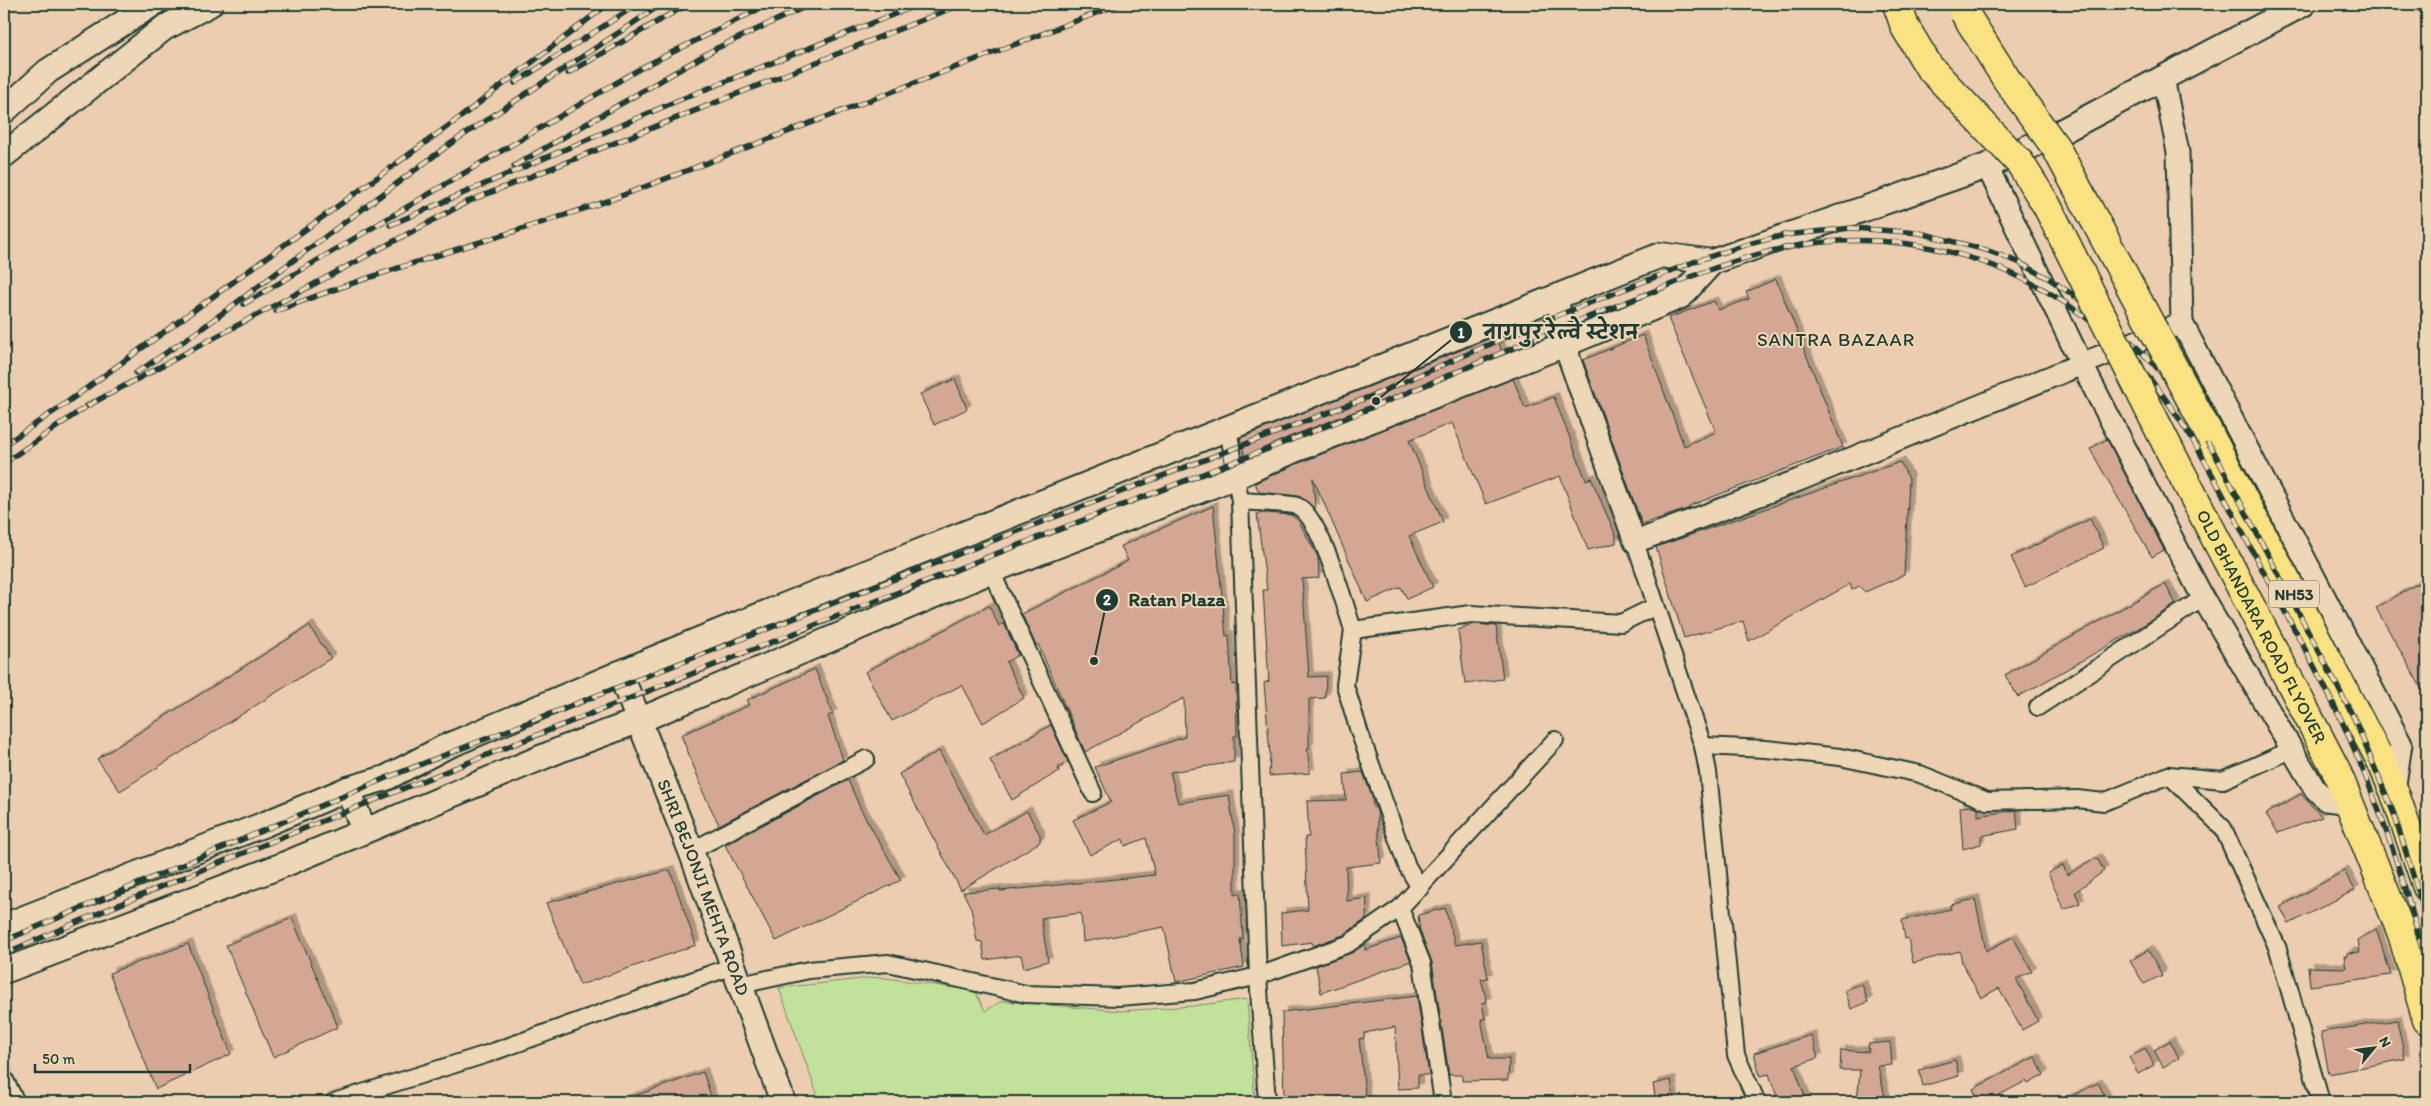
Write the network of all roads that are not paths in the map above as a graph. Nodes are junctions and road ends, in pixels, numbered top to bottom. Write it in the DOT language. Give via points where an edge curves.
graph roads {
  1 [pos="153,4"];
  2 [pos="210,4"];
  3 [pos="2303,4"];
  4 [pos="1962,8"];
  5 [pos="1901,15"];
  6 [pos="2163,78"];
  7 [pos="4,111"];
  8 [pos="4,155"];
  9 [pos="1987,166"];
  10 [pos="1712,262"];
  11 [pos="1556,297"];
  12 [pos="2182,323"];
  13 [pos="1568,343"];
  14 [pos="2081,363"];
  15 [pos="1228,427"];
  16 [pos="1238,476"];
  17 [pos="1240,501"];
  18 [pos="1635,542"];
  19 [pos="991,571"];
  20 [pos="2203,598"];
  21 [pos="1656,606"];
  22 [pos="1353,630"];
  23 [pos="620,673"];
  24 [pos="2038,707"];
  25 [pos="638,722"];
  26 [pos="1555,740"];
  27 [pos="1703,746"];
  28 [pos="2291,750"];
  29 [pos="866,759"];
  30 [pos="2169,775"];
  31 [pos="348,789"];
  32 [pos="2394,791"];
  33 [pos="1092,793"];
  34 [pos="2350,803"];
  35 [pos="364,832"];
  36 [pos="691,851"];
  37 [pos="2427,887"];
  38 [pos="1420,888"];
  39 [pos="1400,908"];
  40 [pos="4,926"];
  41 [pos="4,970"];
  42 [pos="736,975"];
  43 [pos="1258,976"];
  44 [pos="2427,1020"];
  45 [pos="4,1078"];
  46 [pos="16,1102"];
  47 [pos="334,1102"];
  48 [pos="783,1102"];
  49 [pos="1267,1102"];
  50 [pos="1443,1102"];
  51 [pos="1757,1102"];
  52 [pos="2322,1102"];
  1 -- 7 [label="main road" via="48,71"];
  2 -- 8 [label="main road" via="164,28"];
  3 -- 6 [label="main road"];
  4 -- 32 [label="highway, NH53, bridge" via="2007,80 2056,148"];
  5 -- 34 [label="highway, OLD BHANDARA ROAD FLYOVER / NH53, bridge" via="1929,67 2020,163 2047,206"];
  6 -- 9 [label="main road" via="2055,135"];
  6 -- 12 [label="street" via="2178,152"];
  9 -- 10 [label="main road"];
  9 -- 14 [label="street"];
  10 -- 11 [label="main road" via="1661,255"];
  10 -- 13 [label="main road" via="1682,296"];
  11 -- 13 [label="street"];
  11 -- 15 [label="main road"];
  12 -- 14 [label="street"];
  12 -- 32 [label="street" via="2401,744"];
  13 -- 16 [label="main road" via="1294,450"];
  13 -- 18 [label="street" via="1569,358"];
  14 -- 18 [label="street" via="1799,480"];
  14 -- 20 [label="street"];
  15 -- 16 [label="street"];
  15 -- 23 [label="main road"];
  16 -- 17 [label="street"];
  16 -- 19 [label="main road"];
  17 -- 22 [label="street" via="1297,506 1307,515 1316,528 1338,582"];
  17 -- 43 [label="street"];
  18 -- 21 [label="street"];
  19 -- 25 [label="main road"];
  19 -- 33 [label="street"];
  20 -- 24 [label="street"];
  20 -- 28 [label="street"];
  21 -- 22 [label="street" via="1621,623 1470,614"];
  21 -- 27 [label="street"];
  22 -- 38 [label="street" via="1344,685 1407,866"];
  23 -- 25 [label="main road, SHRI BEJONJI MEHTA ROAD"];
  23 -- 31 [label="main road" via="443,748 386,778"];
  25 -- 35 [label="main road" via="562,749"];
  25 -- 36 [label="main road, SHRI BEJONJI MEHTA ROAD"];
  26 -- 38 [label="street"];
  27 -- 30 [label="street" via="1840,757 1920,774 1987,801 2077,799 2104,802"];
  27 -- 51 [label="street" via="1736,1055"];
  28 -- 30 [label="street" via="2223,780"];
  28 -- 34 [label="street" via="2315,789 2326,800"];
  29 -- 36 [label="street"];
  30 -- 52 [label="street" via="2223,828 2278,949"];
  31 -- 35 [label="main road"];
  31 -- 40 [label="main road"];
  32 -- 37 [label="highway, NH53"];
  34 -- 44 [label="highway, OLD BHANDARA ROAD FLYOVER" via="2402,934"];
  35 -- 41 [label="main road"];
  36 -- 42 [label="main road, SHRI BEJONJI MEHTA ROAD"];
  38 -- 39 [label="street"];
  39 -- 43 [label="street" via="1348,944"];
  39 -- 50 [label="street" via="1422,963"];
  42 -- 43 [label="street" via="888,963 1035,994 1118,997 1195,991"];
  42 -- 47 [label="street"];
  42 -- 48 [label="main road, SHRI BEJONJI MEHTA ROAD"];
  43 -- 49 [label="street"];
  45 -- 46 [label="street"];
}
